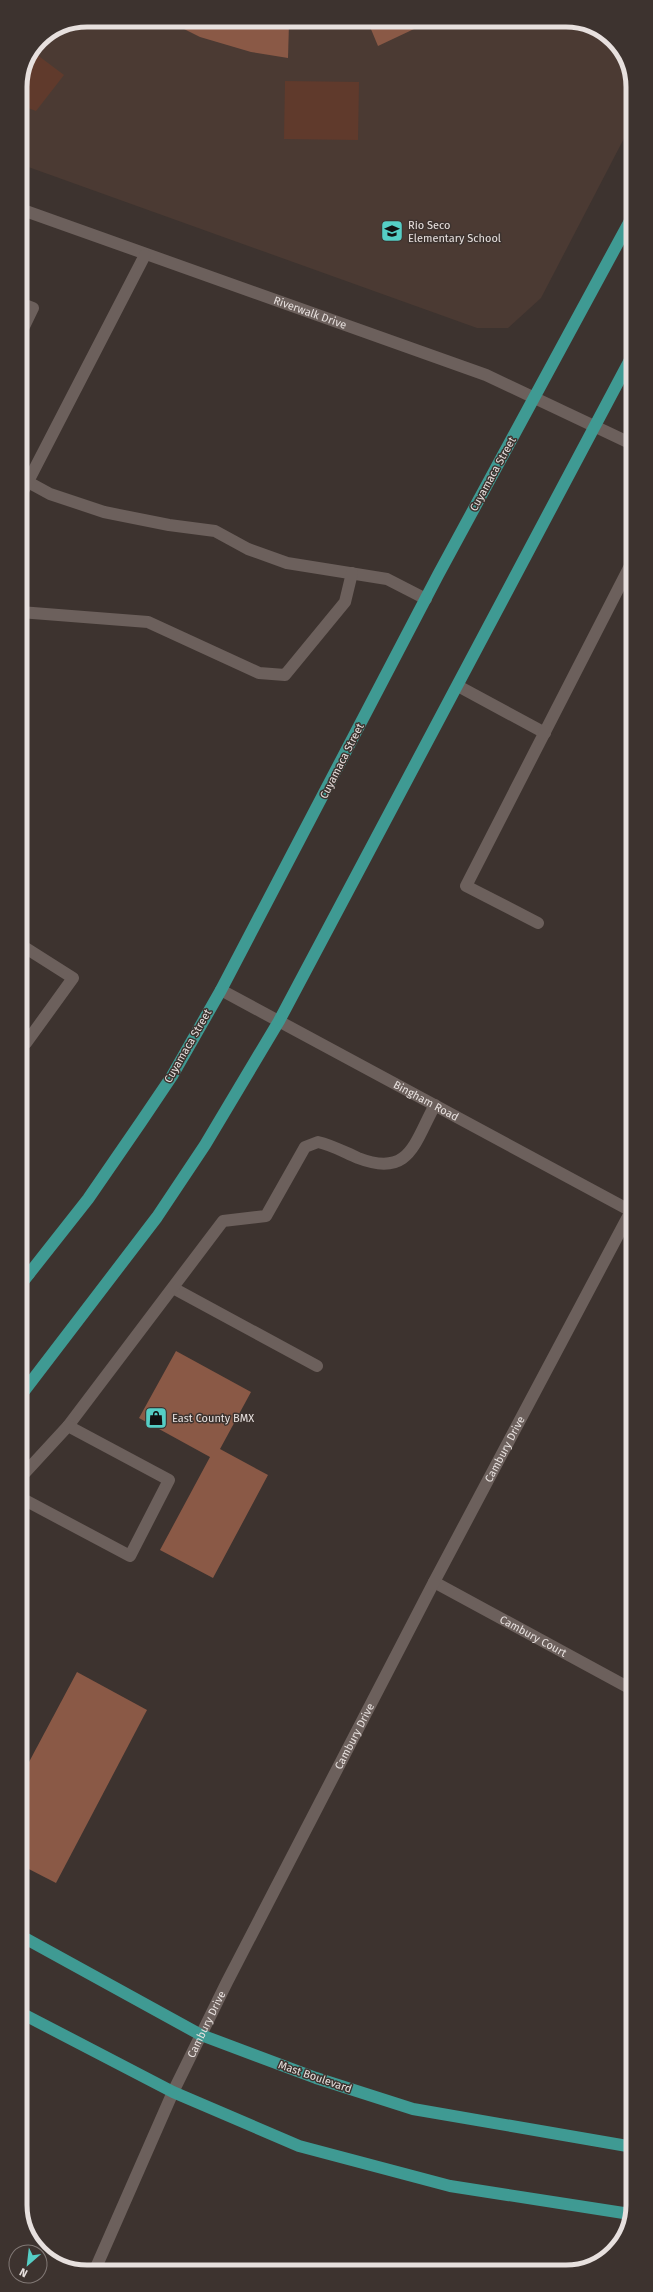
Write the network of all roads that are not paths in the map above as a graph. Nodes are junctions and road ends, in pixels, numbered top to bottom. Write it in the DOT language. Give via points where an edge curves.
graph roads {
  1 [pos="27,212"];
  2 [pos="626,228"];
  3 [pos="145,255"];
  4 [pos="27,306"];
  5 [pos="27,320"];
  6 [pos="626,368"];
  7 [pos="535,398"];
  8 [pos="595,427"];
  9 [pos="626,441"];
  10 [pos="28,482"];
  11 [pos="352,573"];
  12 [pos="626,574"];
  13 [pos="426,599"];
  14 [pos="27,613"];
  15 [pos="458,686"];
  16 [pos="544,733"];
  17 [pos="538,923"];
  18 [pos="27,949"];
  19 [pos="221,990"];
  20 [pos="279,1021"];
  21 [pos="27,1042"];
  22 [pos="435,1105"];
  23 [pos="626,1207"];
  24 [pos="626,1221"];
  25 [pos="27,1269"];
  26 [pos="173,1288"];
  27 [pos="317,1366"];
  28 [pos="27,1387"];
  29 [pos="68,1426"];
  30 [pos="27,1470"];
  31 [pos="27,1501"];
  32 [pos="434,1582"];
  33 [pos="626,1686"];
  34 [pos="27,1939"];
  35 [pos="27,2016"];
  36 [pos="201,2035"];
  37 [pos="173,2092"];
  38 [pos="626,2146"];
  39 [pos="625,2213"];
  40 [pos="97,2265"];
  1 -- 3 [label="street, Riverwalk Drive"];
  2 -- 7 [label="main road, Cuyamaca Street"];
  3 -- 7 [label="street, Riverwalk Drive" via="486,375"];
  3 -- 10 [label="street"];
  4 -- 5 [label="street" via="33,308"];
  6 -- 8 [label="main road"];
  7 -- 8 [label="street, Riverwalk Drive"];
  7 -- 13 [label="main road, Cuyamaca Street"];
  8 -- 9 [label="street, Riverwalk Drive"];
  8 -- 15 [label="main road"];
  10 -- 11 [label="street" via="50,494 104,512 215,531 248,549 287,563"];
  11 -- 13 [label="street" via="387,579"];
  11 -- 14 [label="street" via="346,602 285,675 259,673 148,622"];
  12 -- 16 [label="street"];
  13 -- 19 [label="main road, Cuyamaca Street"];
  15 -- 16 [label="street"];
  15 -- 20 [label="main road"];
  16 -- 17 [label="street" via="466,886"];
  18 -- 21 [label="street" via="73,978"];
  19 -- 20 [label="street, Bingham Road"];
  19 -- 25 [label="main road, Cuyamaca Street" via="167,1083 88,1198"];
  20 -- 22 [label="street, Bingham Road"];
  20 -- 28 [label="main road" via="205,1145 157,1217"];
  22 -- 23 [label="street, Bingham Road"];
  22 -- 26 [label="street" via="408,1154 397,1162 370,1162 318,1142 306,1147 266,1216 224,1221"];
  24 -- 32 [label="street, Cambury Drive"];
  26 -- 27 [label="street"];
  26 -- 29 [label="street"];
  29 -- 30 [label="street"];
  29 -- 31 [label="street" via="169,1480 130,1556"];
  32 -- 33 [label="street, Cambury Court"];
  32 -- 36 [label="street, Cambury Drive"];
  34 -- 36 [label="main road, Mast Boulevard"];
  35 -- 37 [label="main road"];
  36 -- 37 [label="street, Cambury Drive"];
  36 -- 38 [label="main road, Mast Boulevard" via="316,2078 413,2109"];
  37 -- 39 [label="main road" via="299,2146 450,2186"];
  37 -- 40 [label="street, Cambury Drive"];
}
